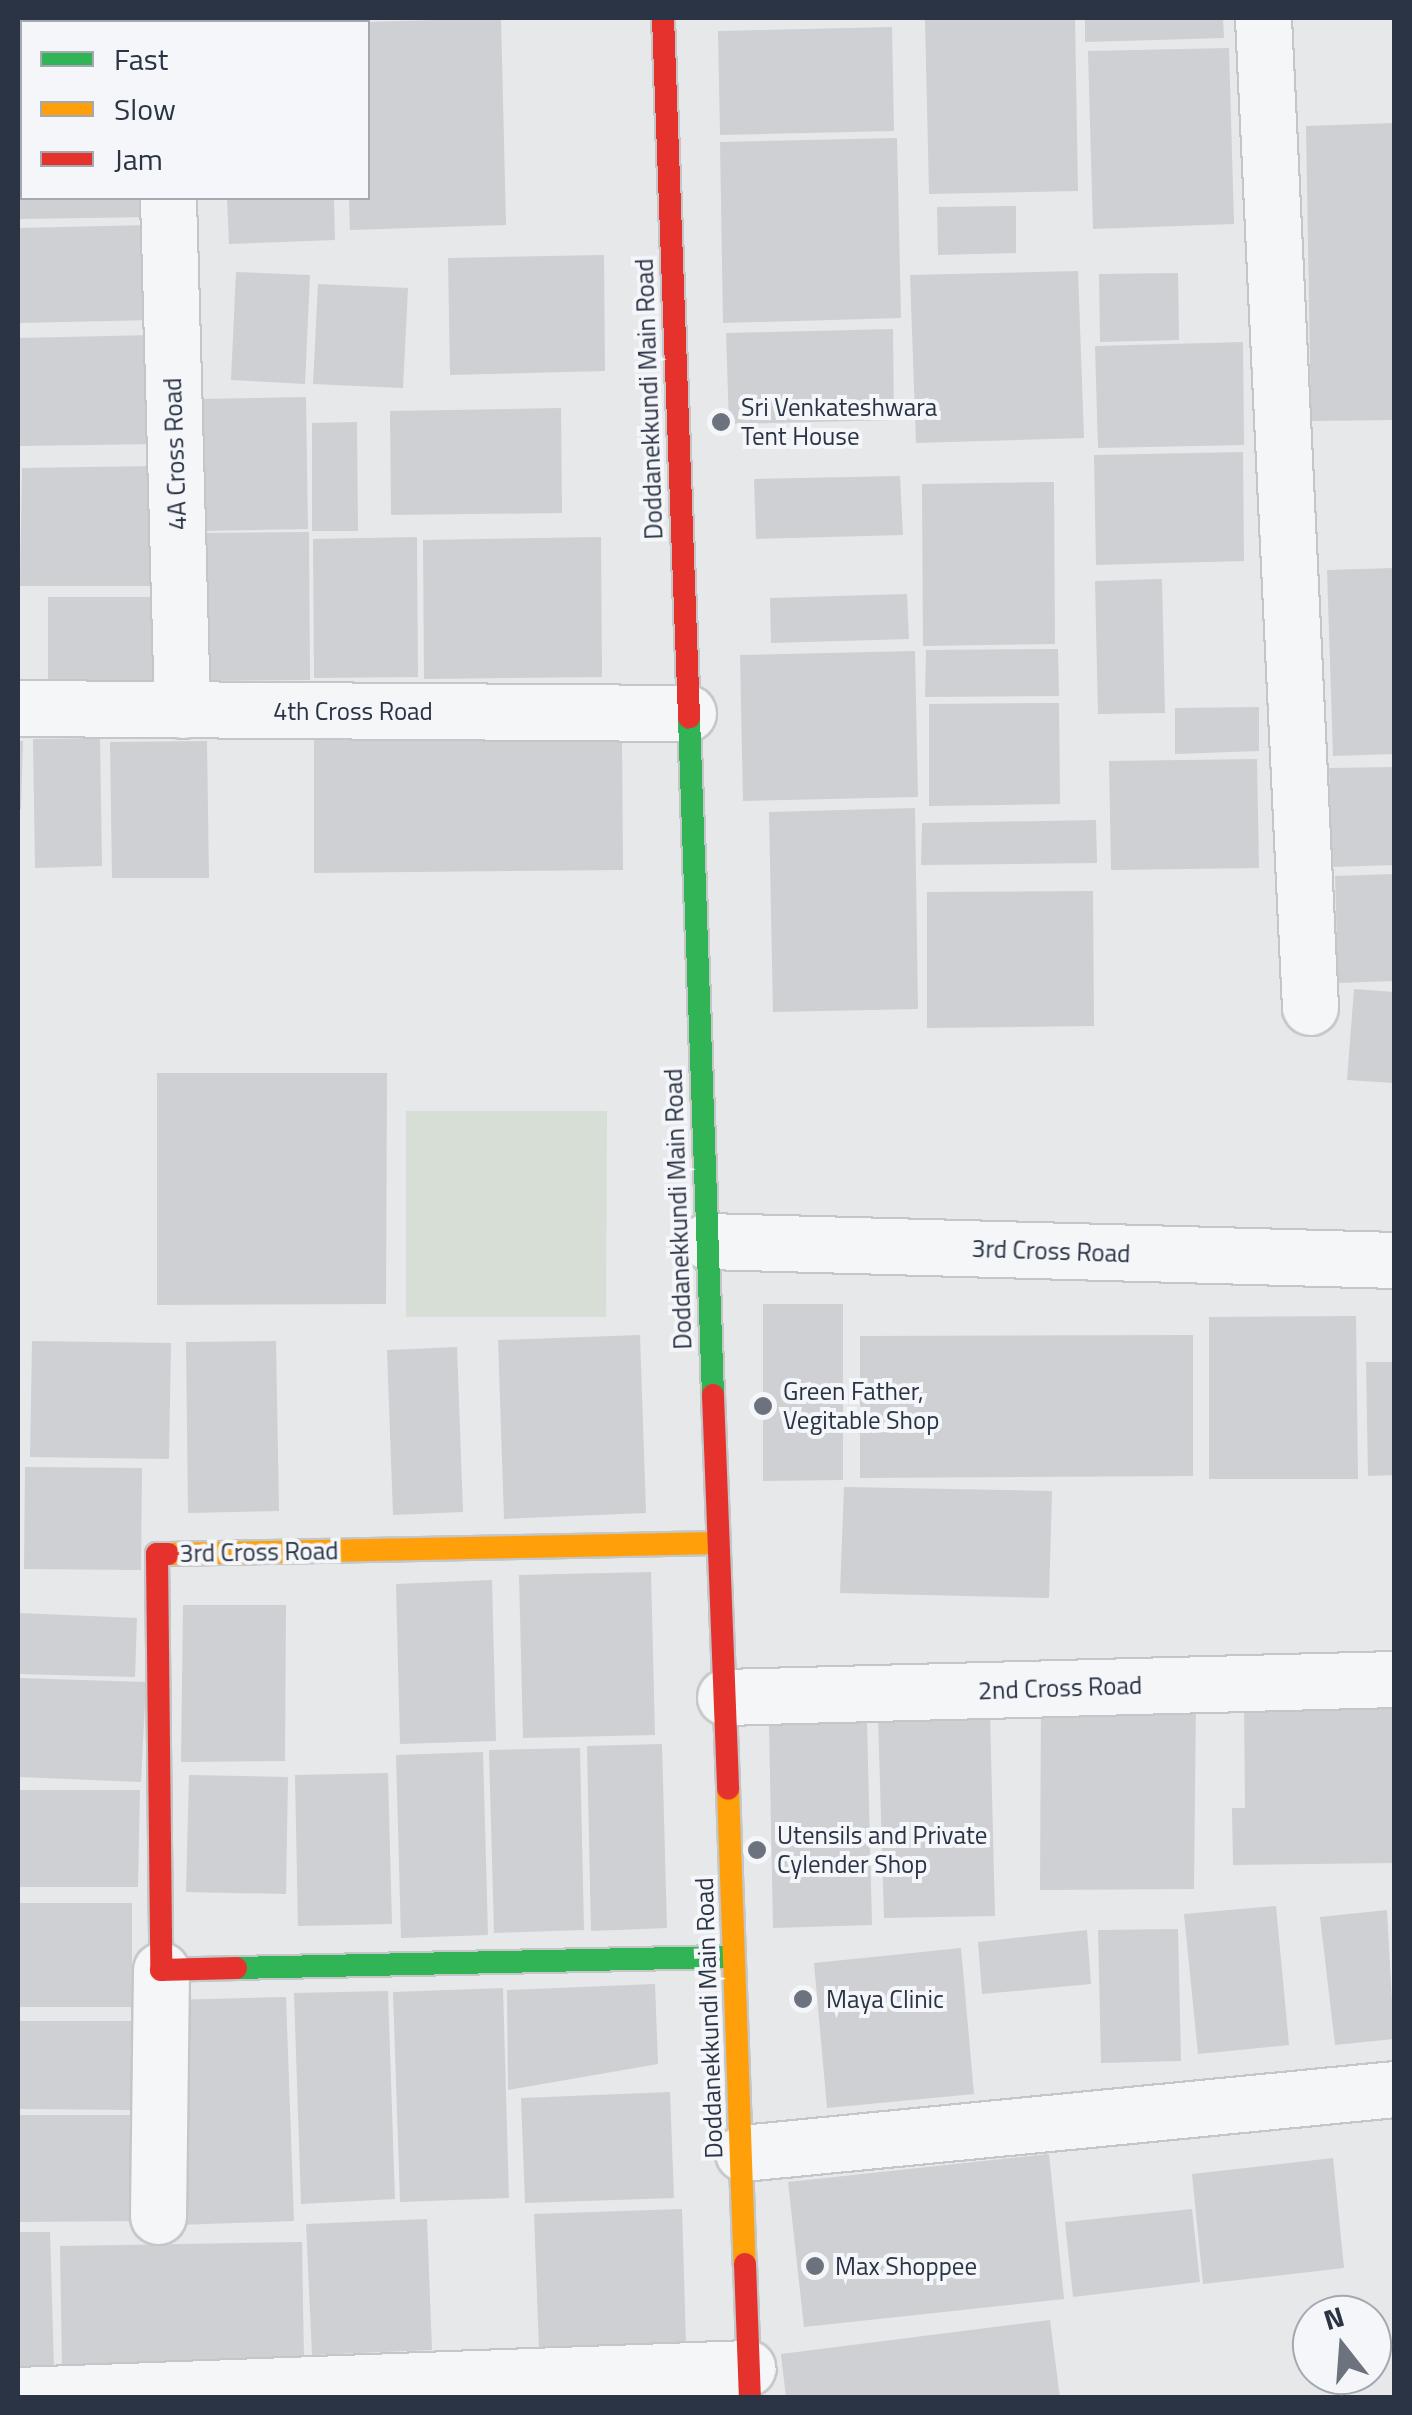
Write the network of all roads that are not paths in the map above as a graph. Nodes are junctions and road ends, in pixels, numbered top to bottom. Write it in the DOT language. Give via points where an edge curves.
graph roads {
  1 [pos="662,18"];
  2 [pos="1263,18"];
  3 [pos="168,200"];
  4 [pos="18,708"];
  5 [pos="182,710"];
  6 [pos="688,713"];
  7 [pos="1310,1007"];
  8 [pos="707,1241"];
  9 [pos="1394,1260"];
  10 [pos="716,1544"];
  11 [pos="1394,1679"];
  12 [pos="726,1697"];
  13 [pos="732,1956"];
  14 [pos="161,1970"];
  15 [pos="1394,2089"];
  16 [pos="743,2154"];
  17 [pos="158,2216"];
  18 [pos="749,2383"];
  19 [pos="18,2395"];
  20 [pos="88,2396"];
  1 -- 6 [label="street, Doddanekkundi Main Road"];
  2 -- 7 [label="street"];
  3 -- 5 [label="street, 4A Cross Road"];
  4 -- 5 [label="street, 4th Cross Road"];
  5 -- 6 [label="street, 4th Cross Road"];
  6 -- 8 [label="street, Doddanekkundi Main Road"];
  8 -- 9 [label="street, 3rd Cross Road"];
  8 -- 10 [label="street, Doddanekkundi Main Road"];
  10 -- 12 [label="street, Doddanekkundi Main Road"];
  10 -- 14 [label="street, 3rd Cross Road" via="158,1554"];
  11 -- 12 [label="street, 2nd Cross Road"];
  12 -- 13 [label="street, Doddanekkundi Main Road"];
  13 -- 14 [label="street"];
  13 -- 16 [label="street, Doddanekkundi Main Road"];
  14 -- 17 [label="street, 3rd Cross Road"];
  15 -- 16 [label="street"];
  16 -- 18 [label="street, Doddanekkundi Main Road"];
  18 -- 20 [label="street"];
  19 -- 20 [label="street"];
}
